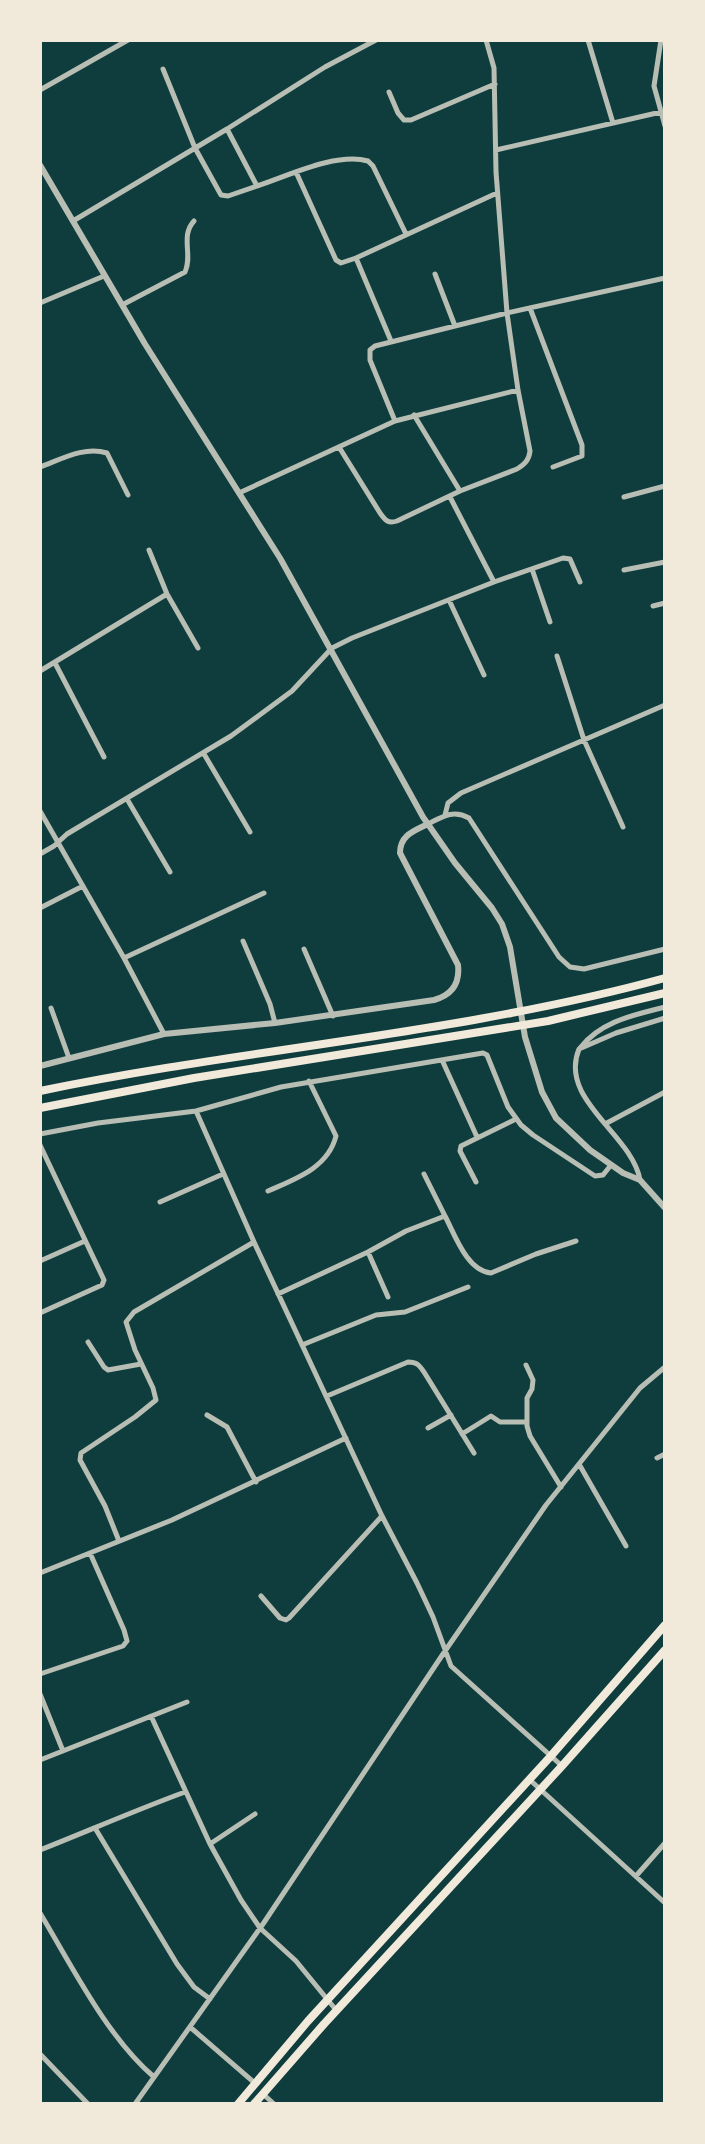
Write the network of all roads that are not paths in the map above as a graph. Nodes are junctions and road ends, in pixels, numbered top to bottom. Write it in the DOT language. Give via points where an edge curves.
graph roads {
  1 [pos="128,40"];
  2 [pos="376,40"];
  3 [pos="486,40"];
  4 [pos="588,40"];
  5 [pos="661,40"];
  6 [pos="118,42"];
  7 [pos="163,69"];
  8 [pos="495,84"];
  9 [pos="40,90"];
  10 [pos="389,92"];
  11 [pos="661,112"];
  12 [pos="613,123"];
  13 [pos="665,126"];
  14 [pos="227,129"];
  15 [pos="195,148"];
  16 [pos="496,150"];
  17 [pos="40,165"];
  18 [pos="296,172"];
  19 [pos="257,186"];
  20 [pos="497,193"];
  21 [pos="73,221"];
  22 [pos="194,221"];
  23 [pos="406,234"];
  24 [pos="356,258"];
  25 [pos="435,274"];
  26 [pos="104,276"];
  27 [pos="665,278"];
  28 [pos="40,303"];
  29 [pos="122,305"];
  30 [pos="530,308"];
  31 [pos="507,313"];
  32 [pos="455,326"];
  33 [pos="391,341"];
  34 [pos="518,390"];
  35 [pos="414,415"];
  36 [pos="395,421"];
  37 [pos="339,447"];
  38 [pos="40,467"];
  39 [pos="553,467"];
  40 [pos="665,486"];
  41 [pos="460,491"];
  42 [pos="238,493"];
  43 [pos="128,495"];
  44 [pos="450,497"];
  45 [pos="624,497"];
  46 [pos="149,550"];
  47 [pos="665,562"];
  48 [pos="532,569"];
  49 [pos="624,570"];
  50 [pos="494,582"];
  51 [pos="580,582"];
  52 [pos="167,594"];
  53 [pos="449,600"];
  54 [pos="665,603"];
  55 [pos="653,606"];
  56 [pos="550,622"];
  57 [pos="198,648"];
  58 [pos="332,648"];
  59 [pos="557,656"];
  60 [pos="55,663"];
  61 [pos="40,671"];
  62 [pos="484,675"];
  63 [pos="665,705"];
  64 [pos="584,740"];
  65 [pos="204,754"];
  66 [pos="104,757"];
  67 [pos="127,799"];
  68 [pos="40,811"];
  69 [pos="445,815"];
  70 [pos="428,824"];
  71 [pos="623,827"];
  72 [pos="250,832"];
  73 [pos="58,842"];
  74 [pos="40,854"];
  75 [pos="170,872"];
  76 [pos="83,886"];
  77 [pos="264,893"];
  78 [pos="40,908"];
  79 [pos="243,941"];
  80 [pos="304,949"];
  81 [pos="665,949"];
  82 [pos="124,958"];
  83 [pos="665,978"];
  84 [pos="665,993"];
  85 [pos="665,1007"];
  86 [pos="51,1008"];
  87 [pos="333,1016"];
  88 [pos="665,1018"];
  89 [pos="275,1023"];
  90 [pos="164,1034"];
  91 [pos="579,1049"];
  92 [pos="69,1058"];
  93 [pos="442,1060"];
  94 [pos="40,1066"];
  95 [pos="309,1081"];
  96 [pos="40,1091"];
  97 [pos="665,1092"];
  98 [pos="40,1108"];
  99 [pos="196,1111"];
  100 [pos="516,1119"];
  101 [pos="605,1124"];
  102 [pos="40,1134"];
  103 [pos="477,1137"];
  104 [pos="40,1145"];
  105 [pos="611,1165"];
  106 [pos="223,1174"];
  107 [pos="424,1174"];
  108 [pos="640,1180"];
  109 [pos="476,1182"];
  110 [pos="268,1191"];
  111 [pos="160,1202"];
  112 [pos="665,1208"];
  113 [pos="445,1216"];
  114 [pos="85,1241"];
  115 [pos="576,1241"];
  116 [pos="254,1242"];
  117 [pos="368,1252"];
  118 [pos="40,1261"];
  119 [pos="468,1287"];
  120 [pos="278,1294"];
  121 [pos="388,1297"];
  122 [pos="40,1313"];
  123 [pos="88,1342"];
  124 [pos="302,1345"];
  125 [pos="141,1364"];
  126 [pos="526,1365"];
  127 [pos="665,1367"];
  128 [pos="327,1396"];
  129 [pos="207,1415"];
  130 [pos="451,1415"];
  131 [pos="527,1422"];
  132 [pos="428,1428"];
  133 [pos="462,1434"];
  134 [pos="346,1438"];
  135 [pos="474,1453"];
  136 [pos="665,1454"];
  137 [pos="657,1458"];
  138 [pos="579,1464"];
  139 [pos="256,1482"];
  140 [pos="561,1487"];
  141 [pos="382,1516"];
  142 [pos="119,1541"];
  143 [pos="626,1546"];
  144 [pos="90,1553"];
  145 [pos="40,1573"];
  146 [pos="261,1596"];
  147 [pos="665,1625"];
  148 [pos="665,1650"];
  149 [pos="445,1651"];
  150 [pos="40,1674"];
  151 [pos="40,1694"];
  152 [pos="187,1702"];
  153 [pos="151,1716"];
  154 [pos="63,1751"];
  155 [pos="550,1757"];
  156 [pos="40,1760"];
  157 [pos="562,1766"];
  158 [pos="529,1779"];
  159 [pos="540,1789"];
  160 [pos="185,1792"];
  161 [pos="255,1814"];
  162 [pos="95,1828"];
  163 [pos="665,1843"];
  164 [pos="210,1844"];
  165 [pos="40,1850"];
  166 [pos="636,1876"];
  167 [pos="665,1903"];
  168 [pos="40,1913"];
  169 [pos="260,1928"];
  170 [pos="210,1999"];
  171 [pos="327,1999"];
  172 [pos="337,2010"];
  173 [pos="190,2027"];
  174 [pos="40,2054"];
  175 [pos="154,2077"];
  176 [pos="256,2084"];
  177 [pos="263,2094"];
  178 [pos="88,2104"];
  179 [pos="135,2104"];
  180 [pos="238,2104"];
  181 [pos="254,2104"];
  182 [pos="274,2104"];
  1 -- 6 [label="street"];
  2 -- 14 [label="street"];
  3 -- 8 [label="street"];
  4 -- 12 [label="street"];
  5 -- 11 [label="street" via="654,86"];
  6 -- 9 [label="street"];
  7 -- 15 [label="street"];
  8 -- 10 [label="street" via="411,120 398,113"];
  8 -- 16 [label="street"];
  11 -- 12 [label="street"];
  11 -- 13 [label="street"];
  12 -- 16 [label="street"];
  14 -- 15 [label="street"];
  14 -- 19 [label="street"];
  15 -- 19 [label="street" via="221,195"];
  15 -- 21 [label="street"];
  16 -- 20 [label="street"];
  17 -- 21 [label="street"];
  18 -- 19 [label="street"];
  18 -- 23 [label="street" via="350,159 368,161"];
  18 -- 24 [label="street" via="336,260"];
  20 -- 23 [label="street"];
  20 -- 31 [label="street"];
  21 -- 26 [label="street"];
  22 -- 29 [label="street" via="186,232 185,272"];
  23 -- 24 [label="street"];
  24 -- 33 [label="street"];
  25 -- 32 [label="street"];
  26 -- 28 [label="street"];
  26 -- 29 [label="street"];
  27 -- 30 [label="street"];
  29 -- 42 [label="street"];
  30 -- 31 [label="street"];
  30 -- 39 [label="street" via="583,450 578,459"];
  31 -- 32 [label="street"];
  31 -- 34 [label="street"];
  32 -- 33 [label="street"];
  33 -- 36 [label="street" via="375,346 370,355"];
  34 -- 35 [label="street"];
  34 -- 41 [label="street" via="529,459 517,469"];
  35 -- 36 [label="street"];
  35 -- 41 [label="street"];
  36 -- 37 [label="street"];
  37 -- 42 [label="street"];
  37 -- 44 [label="street" via="387,522"];
  38 -- 43 [label="street" via="95,449 107,453"];
  40 -- 45 [label="street"];
  41 -- 44 [label="street"];
  42 -- 58 [label="street"];
  44 -- 50 [label="street"];
  46 -- 52 [label="street"];
  47 -- 49 [label="street"];
  48 -- 50 [label="street"];
  48 -- 51 [label="street" via="567,557"];
  48 -- 56 [label="street"];
  50 -- 53 [label="street"];
  52 -- 57 [label="street"];
  52 -- 60 [label="street"];
  53 -- 58 [label="street"];
  53 -- 62 [label="street"];
  54 -- 55 [label="street"];
  58 -- 65 [label="street" via="286,696"];
  58 -- 70 [label="street"];
  59 -- 64 [label="street"];
  60 -- 61 [label="street"];
  60 -- 66 [label="street"];
  63 -- 64 [label="street"];
  64 -- 69 [label="street" via="457,795"];
  64 -- 71 [label="street"];
  65 -- 67 [label="street"];
  65 -- 72 [label="street"];
  67 -- 73 [label="street"];
  67 -- 75 [label="street"];
  68 -- 73 [label="street"];
  69 -- 70 [label="street"];
  69 -- 81 [label="street" via="460,814 472,822 570,967 584,969"];
  70 -- 87 [label="street" via="405,837 400,853 457,960 455,985 439,999"];
  70 -- 105 [label="street" via="502,924 542,1092 556,1118"];
  73 -- 74 [label="street"];
  73 -- 76 [label="street"];
  76 -- 78 [label="street"];
  76 -- 82 [label="street"];
  77 -- 82 [label="street"];
  79 -- 89 [label="street"];
  80 -- 87 [label="street"];
  82 -- 90 [label="street"];
  83 -- 96 [label="highway" via="547,1006"];
  84 -- 98 [label="highway" via="548,1021 121,1090"];
  85 -- 91 [label="street" via="607,1025"];
  86 -- 92 [label="street"];
  87 -- 89 [label="street"];
  88 -- 91 [label="street"];
  89 -- 90 [label="street"];
  90 -- 92 [label="street"];
  91 -- 101 [label="street" via="578,1080"];
  92 -- 94 [label="street"];
  93 -- 95 [label="street"];
  93 -- 100 [label="street" via="487,1054"];
  93 -- 103 [label="street"];
  95 -- 99 [label="street"];
  95 -- 110 [label="street" via="336,1141 314,1169"];
  97 -- 101 [label="street"];
  99 -- 102 [label="street"];
  99 -- 106 [label="street"];
  100 -- 103 [label="street"];
  100 -- 105 [label="street" via="595,1176"];
  101 -- 108 [label="street" via="632,1156"];
  103 -- 109 [label="street" via="460,1148"];
  104 -- 114 [label="street"];
  105 -- 108 [label="street"];
  106 -- 111 [label="street"];
  106 -- 116 [label="street"];
  107 -- 113 [label="street"];
  108 -- 112 [label="street"];
  113 -- 115 [label="street" via="468,1258 484,1273"];
  113 -- 117 [label="street"];
  114 -- 118 [label="street"];
  114 -- 122 [label="street" via="104,1277 102,1285"];
  116 -- 120 [label="street"];
  116 -- 125 [label="street" via="128,1317 126,1326"];
  117 -- 120 [label="street"];
  117 -- 121 [label="street"];
  119 -- 124 [label="street"];
  120 -- 124 [label="street"];
  123 -- 125 [label="street" via="108,1370"];
  124 -- 128 [label="street"];
  125 -- 142 [label="street" via="156,1400 80,1456"];
  126 -- 131 [label="street" via="533,1380"];
  127 -- 138 [label="street" via="640,1388"];
  128 -- 130 [label="street" via="414,1362"];
  128 -- 134 [label="street"];
  129 -- 139 [label="street" via="227,1427"];
  130 -- 132 [label="street"];
  130 -- 133 [label="street"];
  131 -- 133 [label="street" via="500,1422 491,1416"];
  131 -- 140 [label="street"];
  133 -- 135 [label="street"];
  134 -- 139 [label="street"];
  134 -- 141 [label="street"];
  136 -- 137 [label="street"];
  138 -- 140 [label="street"];
  138 -- 143 [label="street"];
  139 -- 142 [label="street"];
  140 -- 149 [label="street"];
  141 -- 146 [label="street" via="286,1620"];
  141 -- 149 [label="street"];
  142 -- 144 [label="street"];
  144 -- 145 [label="street"];
  144 -- 150 [label="street" via="127,1641"];
  147 -- 155 [label="highway"];
  148 -- 157 [label="highway"];
  149 -- 155 [label="street" via="453,1670"];
  149 -- 169 [label="street"];
  151 -- 154 [label="street"];
  152 -- 153 [label="street"];
  153 -- 154 [label="street"];
  153 -- 160 [label="street"];
  154 -- 156 [label="street"];
  155 -- 157 [label="street"];
  155 -- 158 [label="highway"];
  157 -- 159 [label="highway"];
  158 -- 159 [label="street"];
  158 -- 171 [label="highway"];
  159 -- 166 [label="street"];
  159 -- 172 [label="highway"];
  160 -- 162 [label="street"];
  160 -- 164 [label="street"];
  161 -- 164 [label="street"];
  162 -- 165 [label="street"];
  162 -- 170 [label="street" via="177,1964"];
  163 -- 166 [label="street"];
  164 -- 169 [label="street"];
  166 -- 167 [label="street"];
  168 -- 175 [label="street" via="94,2003"];
  169 -- 170 [label="street"];
  169 -- 171 [label="street"];
  170 -- 173 [label="street"];
  171 -- 172 [label="street"];
  171 -- 176 [label="highway"];
  172 -- 177 [label="highway"];
  173 -- 175 [label="street"];
  173 -- 176 [label="street"];
  174 -- 178 [label="street"];
  175 -- 179 [label="street"];
  176 -- 180 [label="highway"];
  177 -- 181 [label="highway"];
  177 -- 182 [label="street"];
}
